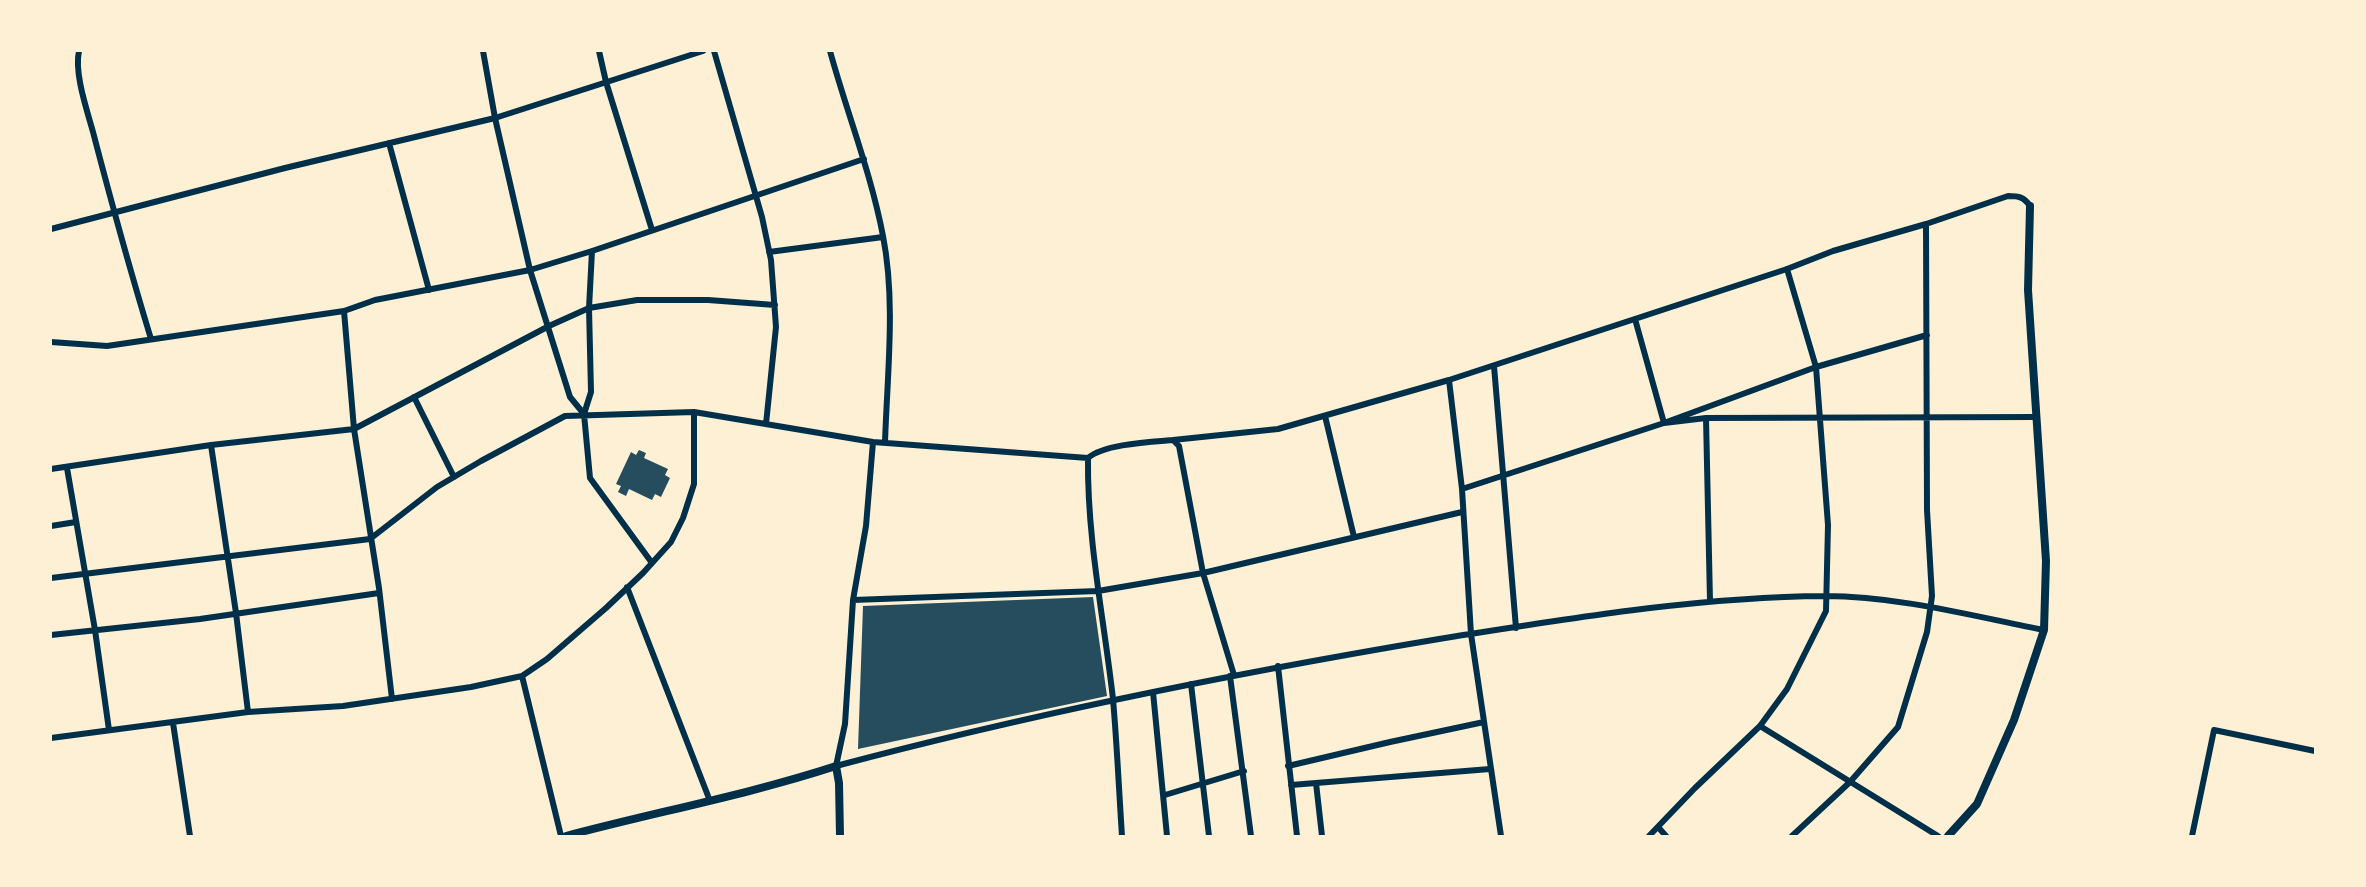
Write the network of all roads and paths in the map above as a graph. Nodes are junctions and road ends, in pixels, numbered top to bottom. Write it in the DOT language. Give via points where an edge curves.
graph roads {
  1 [pos="79,51"];
  2 [pos="483,51"];
  3 [pos="599,51"];
  4 [pos="703,51"];
  5 [pos="714,51"];
  6 [pos="830,51"];
  7 [pos="606,82"];
  8 [pos="495,118"];
  9 [pos="389,143"];
  10 [pos="864,159"];
  11 [pos="756,195"];
  12 [pos="2030,206"];
  13 [pos="114,213"];
  14 [pos="1926,225"];
  15 [pos="51,229"];
  16 [pos="652,230"];
  17 [pos="883,237"];
  18 [pos="592,251"];
  19 [pos="770,252"];
  20 [pos="1787,269"];
  21 [pos="530,270"];
  22 [pos="429,290"];
  23 [pos="775,304"];
  24 [pos="589,308"];
  25 [pos="344,311"];
  26 [pos="1635,319"];
  27 [pos="549,326"];
  28 [pos="1927,334"];
  29 [pos="151,339"];
  30 [pos="51,342"];
  31 [pos="1494,366"];
  32 [pos="1816,367"];
  33 [pos="1449,380"];
  34 [pos="414,397"];
  35 [pos="694,412"];
  36 [pos="584,414"];
  37 [pos="1325,416"];
  38 [pos="1926,417"];
  39 [pos="2036,417"];
  40 [pos="1706,418"];
  41 [pos="1821,418"];
  42 [pos="1664,423"];
  43 [pos="766,424"];
  44 [pos="354,429"];
  45 [pos="1173,440"];
  46 [pos="873,442"];
  47 [pos="885,443"];
  48 [pos="211,446"];
  49 [pos="1088,458"];
  50 [pos="67,468"];
  51 [pos="51,469"];
  52 [pos="1503,476"];
  53 [pos="454,477"];
  54 [pos="1462,489"];
  55 [pos="1462,512"];
  56 [pos="76,522"];
  57 [pos="51,526"];
  58 [pos="1354,537"];
  59 [pos="370,538"];
  60 [pos="226,556"];
  61 [pos="652,563"];
  62 [pos="1203,573"];
  63 [pos="85,574"];
  64 [pos="51,578"];
  65 [pos="627,587"];
  66 [pos="1098,591"];
  67 [pos="380,593"];
  68 [pos="1826,596"];
  69 [pos="853,600"];
  70 [pos="1710,601"];
  71 [pos="1930,608"];
  72 [pos="236,614"];
  73 [pos="1516,628"];
  74 [pos="95,630"];
  75 [pos="2044,630"];
  76 [pos="1471,634"];
  77 [pos="51,635"];
  78 [pos="1278,666"];
  79 [pos="1232,675"];
  80 [pos="522,676"];
  81 [pos="1191,684"];
  82 [pos="1152,692"];
  83 [pos="392,699"];
  84 [pos="1113,700"];
  85 [pos="248,712"];
  86 [pos="1484,722"];
  87 [pos="173,723"];
  88 [pos="1760,726"];
  89 [pos="109,730"];
  90 [pos="51,738"];
  91 [pos="2315,751"];
  92 [pos="836,766"];
  93 [pos="1288,766"];
  94 [pos="1490,770"];
  95 [pos="1244,771"];
  96 [pos="1850,782"];
  97 [pos="1203,783"];
  98 [pos="1316,783"];
  99 [pos="1291,785"];
  100 [pos="1165,795"];
  101 [pos="710,801"];
  102 [pos="1659,827"];
  103 [pos="190,836"];
  104 [pos="561,836"];
  105 [pos="566,836"];
  106 [pos="840,836"];
  107 [pos="1122,836"];
  108 [pos="1167,836"];
  109 [pos="1209,836"];
  110 [pos="1251,836"];
  111 [pos="1297,836"];
  112 [pos="1322,836"];
  113 [pos="1501,836"];
  114 [pos="1649,836"];
  115 [pos="1666,836"];
  116 [pos="1792,836"];
  117 [pos="1938,836"];
  118 [pos="1948,836"];
  119 [pos="2192,836"];
  1 -- 13 [label="street" via="83,91"];
  2 -- 8 [label="street"];
  3 -- 7 [label="street"];
  4 -- 7 [label="street"];
  5 -- 11 [label="street"];
  6 -- 10 [label="street"];
  7 -- 8 [label="street"];
  7 -- 16 [label="street"];
  8 -- 9 [label="street"];
  8 -- 21 [label="street"];
  9 -- 13 [label="street"];
  9 -- 22 [label="street"];
  10 -- 11 [label="street"];
  10 -- 17 [label="street"];
  11 -- 16 [label="street"];
  11 -- 19 [label="street"];
  12 -- 14 [label="street" via="2020,196 2008,196"];
  12 -- 39 [label="street" via="2028,290"];
  13 -- 15 [label="street"];
  13 -- 29 [label="street"];
  14 -- 20 [label="street" via="1833,251"];
  14 -- 28 [label="street"];
  16 -- 18 [label="street"];
  17 -- 19 [label="street"];
  17 -- 47 [label="street" via="889,291"];
  18 -- 21 [label="street"];
  18 -- 24 [label="street"];
  19 -- 23 [label="street"];
  20 -- 26 [label="street"];
  20 -- 32 [label="street"];
  21 -- 22 [label="street"];
  21 -- 27 [label="street"];
  22 -- 25 [label="street" via="375,300"];
  23 -- 24 [label="street" via="637,300"];
  23 -- 43 [label="street" via="775,349"];
  24 -- 27 [label="street"];
  24 -- 36 [label="street" via="591,392"];
  25 -- 29 [label="street"];
  25 -- 44 [label="street"];
  26 -- 31 [label="street"];
  26 -- 42 [label="street"];
  27 -- 34 [label="street"];
  27 -- 36 [label="street" via="570,397"];
  28 -- 32 [label="street"];
  28 -- 38 [label="street"];
  29 -- 30 [label="street" via="107,346"];
  31 -- 33 [label="street"];
  31 -- 52 [label="street"];
  32 -- 41 [label="street"];
  32 -- 42 [label="street"];
  33 -- 37 [label="street"];
  33 -- 54 [label="street"];
  34 -- 44 [label="street"];
  34 -- 53 [label="street"];
  35 -- 36 [label="street"];
  35 -- 43 [label="street"];
  35 -- 61 [label="street" via="694,484 671,542"];
  36 -- 53 [label="street" via="565,416"];
  36 -- 61 [label="street" via="590,478"];
  37 -- 45 [label="street" via="1278,429"];
  37 -- 58 [label="street"];
  38 -- 39 [label="street"];
  38 -- 41 [label="street"];
  38 -- 71 [label="street"];
  39 -- 75 [label="street" via="2046,561"];
  40 -- 41 [label="street"];
  40 -- 42 [label="street"];
  40 -- 70 [label="street"];
  41 -- 68 [label="street" via="1828,525"];
  42 -- 52 [label="street"];
  43 -- 46 [label="street"];
  44 -- 48 [label="street"];
  44 -- 59 [label="street"];
  45 -- 49 [label="street" via="1095,452"];
  45 -- 62 [label="street" via="1179,446"];
  46 -- 47 [label="street"];
  46 -- 69 [label="street" via="866,526"];
  47 -- 49 [label="street"];
  48 -- 50 [label="street"];
  48 -- 60 [label="street"];
  49 -- 66 [label="street"];
  50 -- 51 [label="street"];
  50 -- 56 [label="street"];
  52 -- 54 [label="street"];
  52 -- 73 [label="street"];
  53 -- 59 [label="street"];
  54 -- 55 [label="street"];
  55 -- 58 [label="street"];
  55 -- 76 [label="street"];
  56 -- 57 [label="street"];
  56 -- 63 [label="street"];
  58 -- 62 [label="street"];
  59 -- 60 [label="street"];
  59 -- 67 [label="street"];
  60 -- 63 [label="street"];
  60 -- 72 [label="street"];
  61 -- 65 [label="street"];
  62 -- 66 [label="street"];
  62 -- 79 [label="street"];
  63 -- 64 [label="street"];
  63 -- 74 [label="street"];
  65 -- 80 [label="street"];
  65 -- 101 [label="street"];
  66 -- 69 [label="street"];
  66 -- 84 [label="street"];
  67 -- 72 [label="street"];
  67 -- 83 [label="street"];
  68 -- 70 [label="street"];
  68 -- 71 [label="street"];
  68 -- 88 [label="street" via="1826,611 1787,689"];
  69 -- 92 [label="street" via="845,724"];
  70 -- 73 [label="street"];
  71 -- 75 [label="street"];
  71 -- 96 [label="street" via="1927,632 1898,728"];
  72 -- 74 [label="street"];
  72 -- 85 [label="street"];
  73 -- 76 [label="street"];
  74 -- 77 [label="street"];
  74 -- 89 [label="street"];
  75 -- 118 [label="street" via="2014,720 1977,804"];
  76 -- 78 [label="street"];
  76 -- 86 [label="street"];
  78 -- 79 [label="street"];
  78 -- 93 [label="street"];
  79 -- 81 [label="street"];
  79 -- 95 [label="street"];
  80 -- 83 [label="street"];
  80 -- 104 [label="street"];
  81 -- 82 [label="street"];
  81 -- 97 [label="street"];
  82 -- 84 [label="street"];
  82 -- 100 [label="street"];
  83 -- 85 [label="street"];
  84 -- 92 [label="street"];
  84 -- 107 [label="street"];
  85 -- 87 [label="street"];
  86 -- 93 [label="street"];
  86 -- 94 [label="street"];
  87 -- 89 [label="street"];
  87 -- 103 [label="street"];
  88 -- 96 [label="street"];
  88 -- 102 [label="street"];
  89 -- 90 [label="street"];
  91 -- 119 [label="street" via="2214,730"];
  92 -- 101 [label="street"];
  92 -- 106 [label="street"];
  93 -- 99 [label="street"];
  94 -- 98 [label="street"];
  94 -- 113 [label="street"];
  95 -- 97 [label="street"];
  95 -- 110 [label="street"];
  96 -- 116 [label="street"];
  96 -- 117 [label="street"];
  97 -- 100 [label="street"];
  97 -- 109 [label="street"];
  98 -- 99 [label="street"];
  98 -- 112 [label="street"];
  99 -- 111 [label="street"];
  100 -- 108 [label="street"];
  101 -- 105 [label="street"];
  102 -- 114 [label="street"];
  102 -- 115 [label="street"];
}
